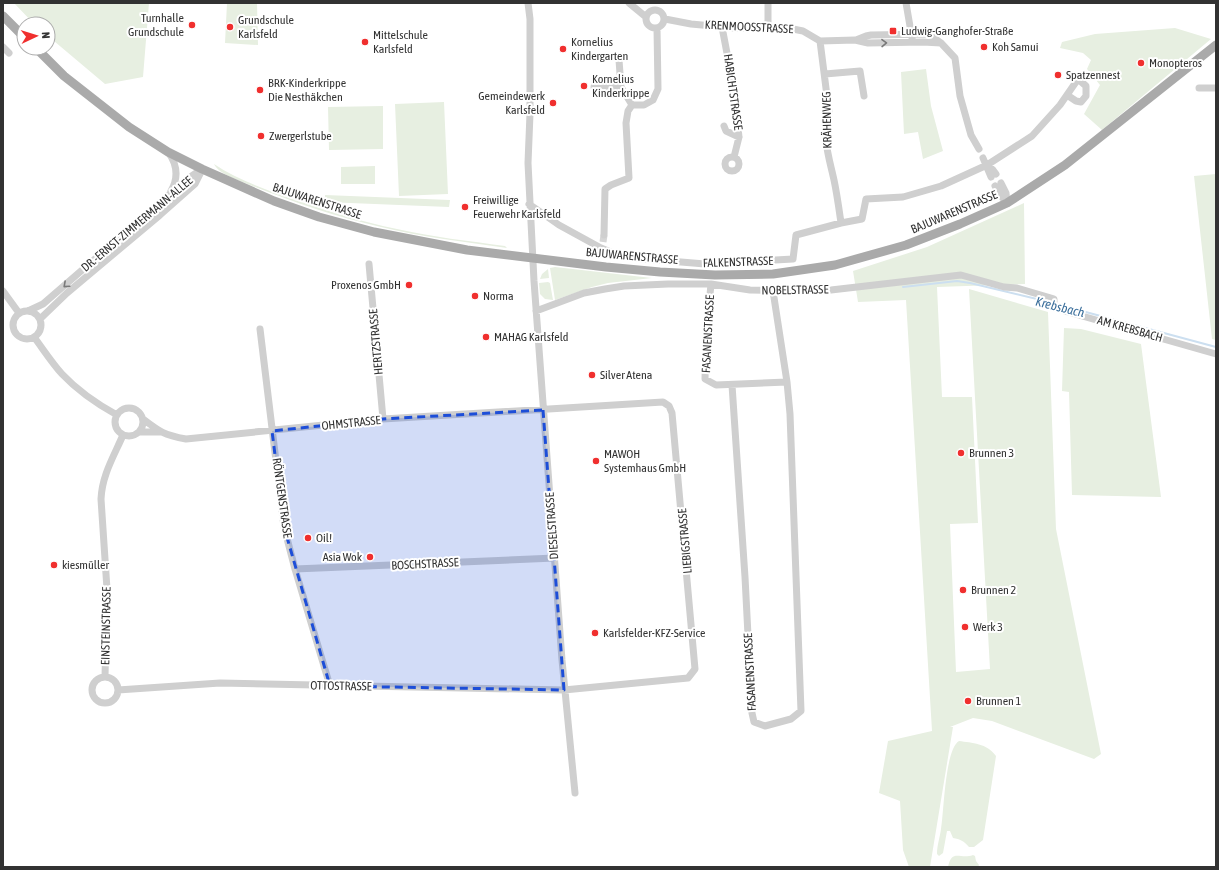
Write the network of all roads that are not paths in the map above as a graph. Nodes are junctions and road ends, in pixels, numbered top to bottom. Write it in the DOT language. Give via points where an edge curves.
graph roads {
  1 [pos="528,3"];
  2 [pos="629,3"];
  3 [pos="768,3"];
  4 [pos="906,3"];
  5 [pos="660,7"];
  6 [pos="3,16"];
  7 [pos="646,17"];
  8 [pos="665,20"];
  9 [pos="722,27"];
  10 [pos="657,28"];
  11 [pos="768,28"];
  12 [pos="16,29"];
  13 [pos="912,34"];
  14 [pos="856,40"];
  15 [pos="820,41"];
  16 [pos="913,42"];
  17 [pos="941,43"];
  18 [pos="1216,45"];
  19 [pos="3,47"];
  20 [pos="3,54"];
  21 [pos="44,56"];
  22 [pos="619,60"];
  23 [pos="825,74"];
  24 [pos="594,87"];
  25 [pos="621,87"];
  26 [pos="1199,88"];
  27 [pos="1216,88"];
  28 [pos="1067,95"];
  29 [pos="864,96"];
  30 [pos="632,105"];
  31 [pos="724,126"];
  32 [pos="739,137"];
  33 [pos="979,149"];
  34 [pos="168,152"];
  35 [pos="734,157"];
  36 [pos="983,158"];
  37 [pos="987,165"];
  38 [pos="202,169"];
  39 [pos="993,176"];
  40 [pos="998,184"];
  41 [pos="168,195"];
  42 [pos="1007,203"];
  43 [pos="529,204"];
  44 [pos="841,223"];
  45 [pos="603,242"];
  46 [pos="533,258"];
  47 [pos="369,264"];
  48 [pos="710,284"];
  49 [pos="3,291"];
  50 [pos="773,291"];
  51 [pos="1054,299"];
  52 [pos="28,311"];
  53 [pos="536,311"];
  54 [pos="19,313"];
  55 [pos="40,319"];
  56 [pos="260,329"];
  57 [pos="34,337"];
  58 [pos="1216,354"];
  59 [pos="787,382"];
  60 [pos="732,385"];
  61 [pos="543,410"];
  62 [pos="117,415"];
  63 [pos="142,419"];
  64 [pos="383,419"];
  65 [pos="272,431"];
  66 [pos="139,432"];
  67 [pos="161,432"];
  68 [pos="123,435"];
  69 [pos="555,558"];
  70 [pos="295,568"];
  71 [pos="105,677"];
  72 [pos="330,686"];
  73 [pos="118,690"];
  74 [pos="564,690"];
  75 [pos="575,793"];
  1 -- 43 [label="street"];
  2 -- 7 [label="street"];
  3 -- 11 [label="street"];
  4 -- 13 [label="street"];
  5 -- 7 [label="street" via="652,10"];
  5 -- 8 [label="street"];
  6 -- 12 [label="main road"];
  7 -- 10 [label="street" via="649,25"];
  8 -- 9 [label="street, KRENMOOSSTRASSE"];
  8 -- 10 [label="street"];
  9 -- 11 [label="street, KRENMOOSSTRASSE"];
  9 -- 32 [label="street, HABICHTSTRASSE" via="734,90"];
  10 -- 30 [label="street" via="658,89 653,100 644,105"];
  11 -- 15 [label="street, KRENMOOSSTRASSE" via="803,31"];
  13 -- 14 [label="street" via="866,36"];
  13 -- 16 [label="street"];
  13 -- 17 [label="street" via="929,34"];
  14 -- 15 [label="street"];
  14 -- 16 [label="street, one-way" via="868,43"];
  15 -- 23 [label="street, KRÄHENWEG"];
  16 -- 17 [label="street"];
  17 -- 33 [label="street" via="955,58 960,96 971,135"];
  18 -- 42 [label="main road, BAJUWARENSTRASSE" via="1076,157"];
  19 -- 20 [label="street" via="9,53"];
  21 -- 34 [label="main road, BAJUWARENSTRASSE" via="64,76 129,127"];
  22 -- 25 [label="street"];
  23 -- 29 [label="street" via="860,71"];
  23 -- 44 [label="street, KRÄHENWEG" via="829,112 826,122 827,152"];
  24 -- 25 [label="street"];
  25 -- 30 [label="street"];
  26 -- 27 [label="street"];
  28 -- 37 [label="street" via="1032,136"];
  30 -- 45 [label="street" via="626,123 628,178 605,189"];
  31 -- 32 [label="street" via="726,131"];
  32 -- 35 [label="street, HABICHTSTRASSE"];
  34 -- 38 [label="main road, BAJUWARENSTRASSE"];
  34 -- 41 [label="street" via="174,160 176,169 173,186"];
  36 -- 37 [label="street"];
  37 -- 39 [label="street" via="993,170"];
  37 -- 44 [label="street" via="941,186 903,197 866,198 862,219"];
  38 -- 41 [label="street, DR.-ERNST-ZIMMERMANN-ALLEE"];
  38 -- 46 [label="main road, BAJUWARENSTRASSE" via="274,201 374,232 467,250"];
  38 -- 55 [label="street, DR.-ERNST-ZIMMERMANN-ALLEE" via="195,184"];
  40 -- 42 [label="street" via="1006,193"];
  41 -- 52 [label="street, DR.-ERNST-ZIMMERMANN-ALLEE, one-way" via="43,304"];
  42 -- 46 [label="main road, BAJUWARENSTRASSE" via="906,245 835,265 773,274 715,275 660,272"];
  43 -- 45 [label="street, FALKENSTRASSE" via="559,225"];
  43 -- 46 [label="street"];
  44 -- 45 [label="street, FALKENSTRASSE" via="796,235 793,259 723,264 669,262 618,255"];
  46 -- 53 [label="street, DIESELSTRASSE"];
  47 -- 64 [label="street, HERTZSTRASSE"];
  48 -- 50 [label="street, NOBELSTRASSE"];
  48 -- 53 [label="street, NOBELSTRASSE" via="644,285 605,289 584,293"];
  48 -- 60 [label="street, FASANENSTRASSE" via="705,379 716,385"];
  49 -- 54 [label="street"];
  50 -- 51 [label="street, NOBELSTRASSE" via="831,290 961,275"];
  50 -- 59 [label="street, FASANENSTRASSE"];
  51 -- 58 [label="street, AM KREBSBACH" via="1054,308"];
  52 -- 54 [label="street"];
  52 -- 55 [label="street"];
  53 -- 61 [label="street, DIESELSTRASSE"];
  54 -- 57 [label="street" via="13,324 18,336 26,339"];
  55 -- 57 [label="street" via="40,331"];
  56 -- 65 [label="street, RÖNTGENSTRASSE"];
  57 -- 62 [label="street" via="61,374 101,407"];
  59 -- 60 [label="street, FASANENSTRASSE"];
  59 -- 60 [label="street, FASANENSTRASSE" via="801,711 791,719 765,726 754,722 752,712"];
  61 -- 64 [label="street, OHMSTRASSE"];
  61 -- 69 [label="street, DIESELSTRASSE"];
  61 -- 74 [label="street, LIEBIGSTRASSE" via="663,402 669,406 676,446 695,660 695,669 688,678"];
  62 -- 63 [label="street" via="121,410 130,408 139,412"];
  62 -- 68 [label="street" via="116,426"];
  63 -- 66 [label="street" via="142,428"];
  63 -- 67 [label="street"];
  64 -- 65 [label="street, OHMSTRASSE"];
  65 -- 67 [label="street, OHMSTRASSE" via="186,438"];
  65 -- 70 [label="street, RÖNTGENSTRASSE" via="284,528"];
  66 -- 67 [label="street"];
  66 -- 68 [label="street" via="129,436"];
  68 -- 71 [label="street, EINSTEINSTRASSE" via="101,488 107,589"];
  69 -- 70 [label="street, BOSCHSTRASSE"];
  69 -- 74 [label="street, DIESELSTRASSE"];
  70 -- 72 [label="street, RÖNTGENSTRASSE"];
  71 -- 73 [label="street, EINSTEINSTRASSE" via="115,682"];
  71 -- 73 [label="street, EINSTEINSTRASSE" via="99,678 93,684 92,692 96,700 108,703 115,698"];
  72 -- 73 [label="street, OTTOSTRASSE" via="220,683"];
  72 -- 74 [label="street, OTTOSTRASSE"];
  74 -- 75 [label="street, DIESELSTRASSE"];
}
